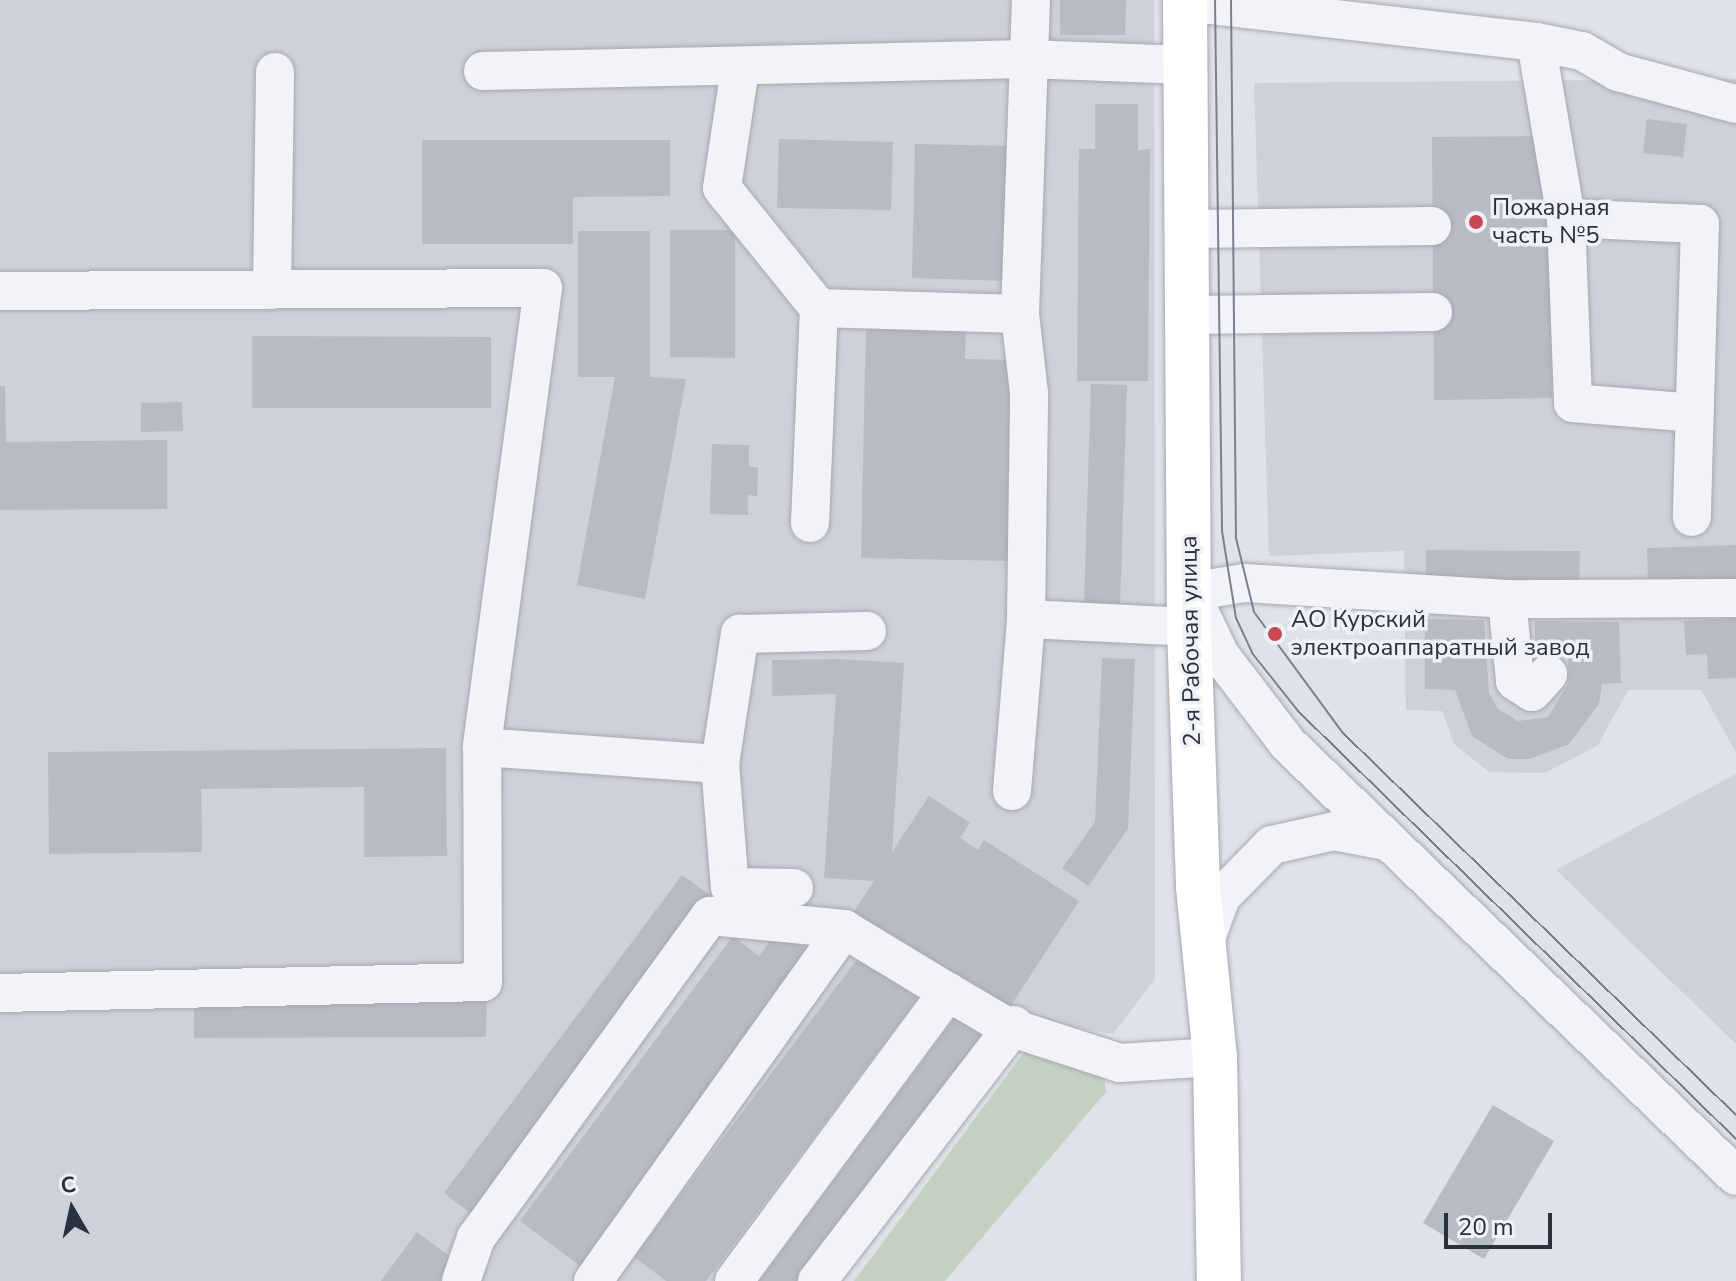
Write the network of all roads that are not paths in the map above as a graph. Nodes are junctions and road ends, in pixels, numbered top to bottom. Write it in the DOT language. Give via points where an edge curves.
graph roads {
  1 [pos="1031,0"];
  2 [pos="1185,1"];
  3 [pos="1536,42"];
  4 [pos="1027,59"];
  5 [pos="1186,65"];
  6 [pos="740,69"];
  7 [pos="483,71"];
  8 [pos="275,72"];
  9 [pos="1736,104"];
  10 [pos="1566,218"];
  11 [pos="1432,226"];
  12 [pos="1188,229"];
  13 [pos="272,290"];
  14 [pos="0,291"];
  15 [pos="819,308"];
  16 [pos="1433,312"];
  17 [pos="1020,314"];
  18 [pos="1189,315"];
  19 [pos="1695,413"];
  20 [pos="1692,517"];
  21 [pos="810,523"];
  22 [pos="1736,598"];
  23 [pos="1507,599"];
  24 [pos="1189,609"];
  25 [pos="1026,619"];
  26 [pos="867,631"];
  27 [pos="1548,674"];
  28 [pos="482,747"];
  29 [pos="720,764"];
  30 [pos="1012,791"];
  31 [pos="1391,843"];
  32 [pos="794,888"];
  33 [pos="844,929"];
  34 [pos="1204,944"];
  35 [pos="948,992"];
  36 [pos="0,993"];
  37 [pos="1014,1025"];
  38 [pos="1215,1057"];
  39 [pos="1736,1176"];
  40 [pos="461,1281"];
  41 [pos="593,1281"];
  42 [pos="734,1281"];
  43 [pos="817,1281"];
  44 [pos="1219,1281"];
  1 -- 4 [label="street"];
  2 -- 3 [label="street"];
  2 -- 5 [label="main road, 2-я Рабочая улица"];
  3 -- 9 [label="street" via="1582,51 1618,72"];
  3 -- 10 [label="street"];
  4 -- 5 [label="street"];
  4 -- 6 [label="street"];
  4 -- 17 [label="street"];
  5 -- 12 [label="main road, 2-я Рабочая улица"];
  6 -- 7 [label="street"];
  6 -- 15 [label="street" via="722,188"];
  8 -- 13 [label="street"];
  10 -- 19 [label="street" via="1573,403"];
  10 -- 19 [label="street" via="1700,224"];
  11 -- 12 [label="street"];
  12 -- 18 [label="main road, 2-я Рабочая улица"];
  13 -- 14 [label="street"];
  13 -- 28 [label="street" via="543,288"];
  15 -- 17 [label="street"];
  15 -- 21 [label="street"];
  16 -- 18 [label="street"];
  17 -- 25 [label="street" via="1029,393"];
  18 -- 24 [label="main road, 2-я Рабочая улица"];
  19 -- 20 [label="street"];
  22 -- 23 [label="street"];
  23 -- 24 [label="street" via="1244,583"];
  23 -- 27 [label="street" via="1515,681 1532,692"];
  24 -- 25 [label="street"];
  24 -- 31 [label="street" via="1260,713"];
  24 -- 34 [label="main road, 2-я Рабочая улица"];
  25 -- 30 [label="street"];
  26 -- 29 [label="street" via="740,634"];
  28 -- 29 [label="street"];
  28 -- 36 [label="street" via="483,982"];
  29 -- 32 [label="street" via="730,887"];
  31 -- 34 [label="street" via="1334,831 1272,845 1221,897"];
  31 -- 39 [label="street"];
  33 -- 35 [label="street"];
  33 -- 40 [label="street" via="710,916 476,1238"];
  33 -- 41 [label="street"];
  34 -- 38 [label="main road, 2-я Рабочая улица"];
  35 -- 37 [label="street"];
  35 -- 42 [label="street"];
  37 -- 38 [label="street" via="1120,1063"];
  37 -- 43 [label="street"];
  38 -- 44 [label="main road, 2-я Рабочая улица"];
}
